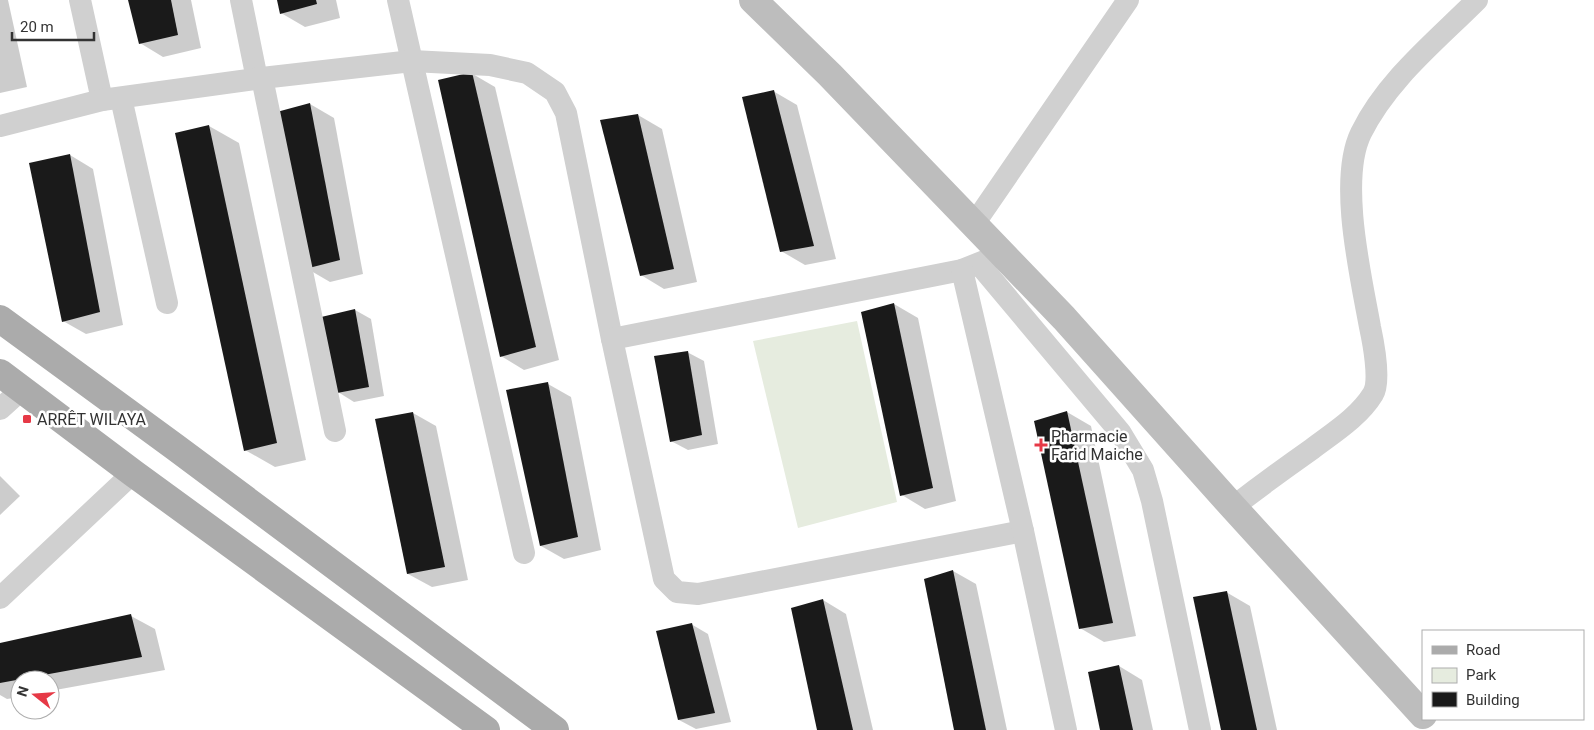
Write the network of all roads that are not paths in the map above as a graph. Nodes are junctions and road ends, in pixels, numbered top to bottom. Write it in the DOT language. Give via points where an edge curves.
graph roads {
  1 [pos="80,0"];
  2 [pos="241,0"];
  3 [pos="398,0"];
  4 [pos="753,0"];
  5 [pos="1128,0"];
  6 [pos="1477,0"];
  7 [pos="412,62"];
  8 [pos="259,78"];
  9 [pos="112,99"];
  10 [pos="0,126"];
  11 [pos="974,224"];
  12 [pos="981,263"];
  13 [pos="167,303"];
  14 [pos="0,319"];
  15 [pos="612,339"];
  16 [pos="0,373"];
  17 [pos="21,390"];
  18 [pos="0,409"];
  19 [pos="335,431"];
  20 [pos="133,474"];
  21 [pos="1232,507"];
  22 [pos="1023,531"];
  23 [pos="524,553"];
  24 [pos="0,598"];
  25 [pos="1422,714"];
  26 [pos="1427,720"];
  27 [pos="486,730"];
  28 [pos="555,730"];
  29 [pos="1066,730"];
  30 [pos="1200,730"];
  31 [pos="1436,730"];
  1 -- 9 [label="street"];
  2 -- 8 [label="street"];
  3 -- 7 [label="street"];
  4 -- 11 [label="main road"];
  5 -- 11 [label="street"];
  6 -- 21 [label="street" via="1389,88 1360,134 1352,182 1354,237 1377,360 1375,392 1357,413 1331,434"];
  7 -- 8 [label="street"];
  7 -- 15 [label="street" via="490,65 527,73 555,92 566,113"];
  7 -- 23 [label="street"];
  8 -- 9 [label="street"];
  8 -- 19 [label="street"];
  9 -- 10 [label="street"];
  9 -- 13 [label="street"];
  11 -- 12 [label="main road"];
  12 -- 15 [label="street"];
  12 -- 21 [label="main road" via="1064,318"];
  12 -- 22 [label="street"];
  12 -- 30 [label="street" via="1120,432 1143,470"];
  14 -- 28 [label="main road"];
  15 -- 22 [label="street" via="664,579 677,592 698,594"];
  16 -- 17 [label="main road"];
  17 -- 18 [label="street"];
  17 -- 20 [label="main road"];
  20 -- 24 [label="street"];
  20 -- 27 [label="main road"];
  21 -- 25 [label="main road"];
  22 -- 29 [label="street"];
  26 -- 31 [label="main road"];
}
